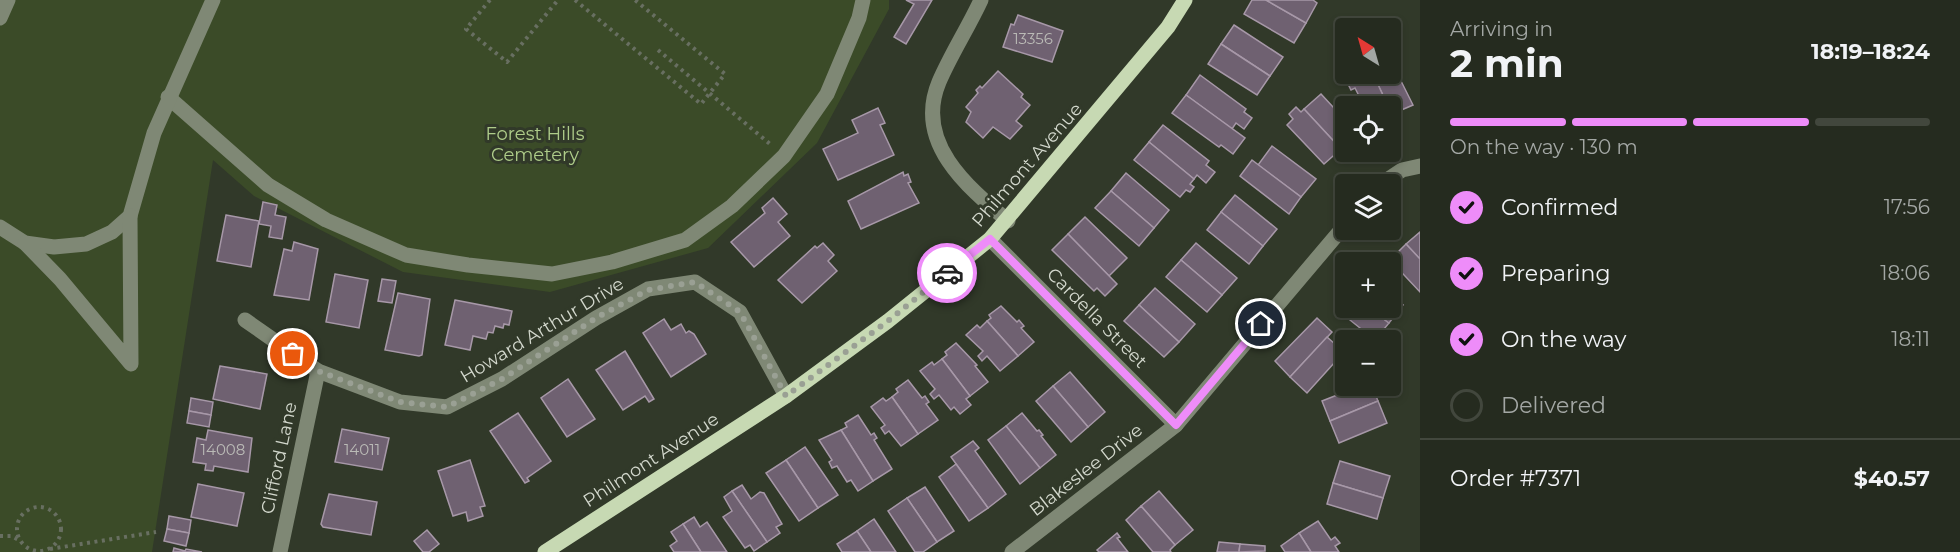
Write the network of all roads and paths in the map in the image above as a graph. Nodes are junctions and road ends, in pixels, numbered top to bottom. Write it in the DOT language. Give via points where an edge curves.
graph roads {
  1 [pos="8,0"];
  2 [pos="213,0"];
  3 [pos="490,0"];
  4 [pos="558,0"];
  5 [pos="575,0"];
  6 [pos="635,0"];
  7 [pos="863,0"];
  8 [pos="981,0"];
  9 [pos="1185,0"];
  10 [pos="0,18"];
  11 [pos="658,50"];
  12 [pos="710,93"];
  13 [pos="168,97"];
  14 [pos="784,156"];
  15 [pos="1420,166"];
  16 [pos="1396,174"];
  17 [pos="130,216"];
  18 [pos="1008,221"];
  19 [pos="0,227"];
  20 [pos="1335,237"];
  21 [pos="990,239"];
  22 [pos="25,243"];
  23 [pos="245,320"];
  24 [pos="318,371"];
  25 [pos="786,396"];
  26 [pos="1176,425"];
  27 [pos="156,532"];
  28 [pos="0,536"];
  29 [pos="23,544"];
  30 [pos="41,551"];
  31 [pos="27,552"];
  32 [pos="57,552"];
  33 [pos="280,552"];
  34 [pos="545,552"];
  35 [pos="1012,552"];
  1 -- 10 [label="street"];
  2 -- 13 [label="street"];
  3 -- 4 [label="path" via="466,29 507,62"];
  5 -- 12 [label="path" via="701,104"];
  6 -- 12 [label="path" via="726,74"];
  7 -- 14 [label="street" via="827,94"];
  8 -- 18 [label="street" via="939,82 931,111 936,142 968,187"];
  9 -- 18 [label="main road, Philmont Avenue" via="1168,27"];
  11 -- 12 [label="path"];
  12 -- 14 [label="path"];
  13 -- 14 [label="street" via="268,185 326,220 406,255 552,274 612,262 685,240 732,206"];
  13 -- 17 [label="street"];
  15 -- 16 [label="street"];
  17 -- 22 [label="street" via="112,232 86,243"];
  17 -- 22 [label="street" via="131,364"];
  18 -- 21 [label="main road, Philmont Avenue"];
  19 -- 22 [label="street"];
  20 -- 26 [label="street, Blakeslee Drive"];
  21 -- 25 [label="main road, Philmont Avenue"];
  21 -- 26 [label="street, Cardella Street"];
  23 -- 24 [label="street, Howard Arthur Drive"];
  24 -- 25 [label="street, Howard Arthur Drive" via="400,402 447,407 502,379 596,318 648,290 695,282 740,312"];
  24 -- 33 [label="street, Clifford Lane"];
  25 -- 34 [label="main road, Philmont Avenue"];
  26 -- 35 [label="street, Blakeslee Drive"];
  27 -- 30 [label="path"];
  28 -- 29 [label="path" via="11,536"];
  29 -- 30 [label="path"];
  29 -- 30 [label="path" via="17,531 24,512 37,506 50,509 59,519 62,532 55,545"];
  29 -- 31 [label="path"];
  30 -- 32 [label="path"];
}
